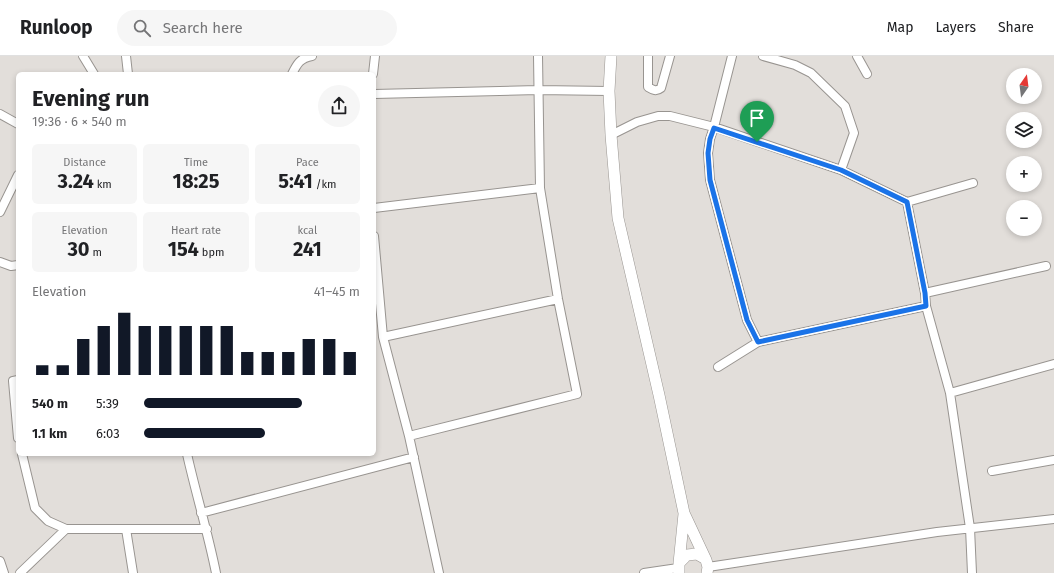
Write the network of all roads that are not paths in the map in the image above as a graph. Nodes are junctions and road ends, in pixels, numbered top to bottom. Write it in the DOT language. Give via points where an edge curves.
graph roads {
  1 [pos="83,56"];
  2 [pos="126,56"];
  3 [pos="312,56"];
  4 [pos="375,56"];
  5 [pos="538,56"];
  6 [pos="611,56"];
  7 [pos="648,56"];
  8 [pos="670,56"];
  9 [pos="732,56"];
  10 [pos="763,56"];
  11 [pos="857,56"];
  12 [pos="93,72"];
  13 [pos="128,72"];
  14 [pos="293,72"];
  15 [pos="374,72"];
  16 [pos="867,74"];
  17 [pos="538,90"];
  18 [pos="609,91"];
  19 [pos="376,94"];
  20 [pos="0,114"];
  21 [pos="16,123"];
  22 [pos="714,128"];
  23 [pos="611,135"];
  24 [pos="841,170"];
  25 [pos="16,179"];
  26 [pos="974,183"];
  27 [pos="540,188"];
  28 [pos="907,202"];
  29 [pos="376,208"];
  30 [pos="0,212"];
  31 [pos="0,262"];
  32 [pos="16,265"];
  33 [pos="1046,266"];
  34 [pos="376,289"];
  35 [pos="925,293"];
  36 [pos="558,299"];
  37 [pos="926,306"];
  38 [pos="377,316"];
  39 [pos="383,337"];
  40 [pos="758,342"];
  41 [pos="1054,364"];
  42 [pos="718,367"];
  43 [pos="16,380"];
  44 [pos="950,393"];
  45 [pos="16,410"];
  46 [pos="410,436"];
  47 [pos="22,456"];
  48 [pos="187,456"];
  49 [pos="414,457"];
  50 [pos="1054,460"];
  51 [pos="992,471"];
  52 [pos="201,512"];
  53 [pos="684,513"];
  54 [pos="1054,519"];
  55 [pos="970,528"];
  56 [pos="66,529"];
  57 [pos="126,529"];
  58 [pos="207,529"];
  59 [pos="0,561"];
  60 [pos="706,566"];
  61 [pos="679,568"];
  62 [pos="4,573"];
  63 [pos="20,573"];
  64 [pos="133,573"];
  65 [pos="216,573"];
  66 [pos="439,573"];
  67 [pos="644,573"];
  68 [pos="972,573"];
  1 -- 12 [label="street"];
  2 -- 13 [label="street"];
  3 -- 14 [label="street" via="304,57 297,63"];
  4 -- 15 [label="street"];
  5 -- 17 [label="street"];
  6 -- 18 [label="street"];
  7 -- 8 [label="street" via="648,87 657,91 661,88"];
  9 -- 22 [label="street"];
  10 -- 24 [label="street" via="811,72 844,106 854,133"];
  11 -- 16 [label="street"];
  17 -- 18 [label="street"];
  17 -- 19 [label="street"];
  17 -- 27 [label="street"];
  18 -- 23 [label="street"];
  20 -- 21 [label="street"];
  22 -- 23 [label="street" via="670,116 658,116 637,122"];
  22 -- 24 [label="street"];
  22 -- 40 [label="street" via="708,153 710,180 747,320"];
  23 -- 53 [label="street" via="618,218"];
  24 -- 28 [label="street"];
  25 -- 30 [label="street"];
  26 -- 28 [label="street"];
  27 -- 29 [label="street"];
  27 -- 36 [label="street"];
  28 -- 35 [label="street"];
  31 -- 32 [label="street"];
  33 -- 35 [label="street"];
  34 -- 38 [label="street"];
  35 -- 37 [label="street"];
  36 -- 39 [label="street"];
  36 -- 46 [label="street" via="577,394"];
  37 -- 40 [label="street"];
  37 -- 44 [label="street"];
  38 -- 39 [label="street"];
  39 -- 46 [label="street"];
  40 -- 42 [label="street"];
  41 -- 44 [label="street"];
  43 -- 45 [label="street"];
  44 -- 55 [label="street"];
  46 -- 49 [label="street"];
  47 -- 56 [label="street" via="35,508 48,521"];
  48 -- 52 [label="street"];
  49 -- 52 [label="street"];
  49 -- 66 [label="street"];
  50 -- 51 [label="street"];
  52 -- 58 [label="street"];
  53 -- 60 [label="street"];
  53 -- 61 [label="street"];
  54 -- 55 [label="street"];
  55 -- 60 [label="street"];
  55 -- 68 [label="street"];
  56 -- 57 [label="street"];
  56 -- 63 [label="street"];
  57 -- 58 [label="street"];
  57 -- 64 [label="street"];
  58 -- 65 [label="street"];
  59 -- 62 [label="street"];
  60 -- 61 [label="street" via="692,554 682,558"];
  61 -- 67 [label="street"];
}
